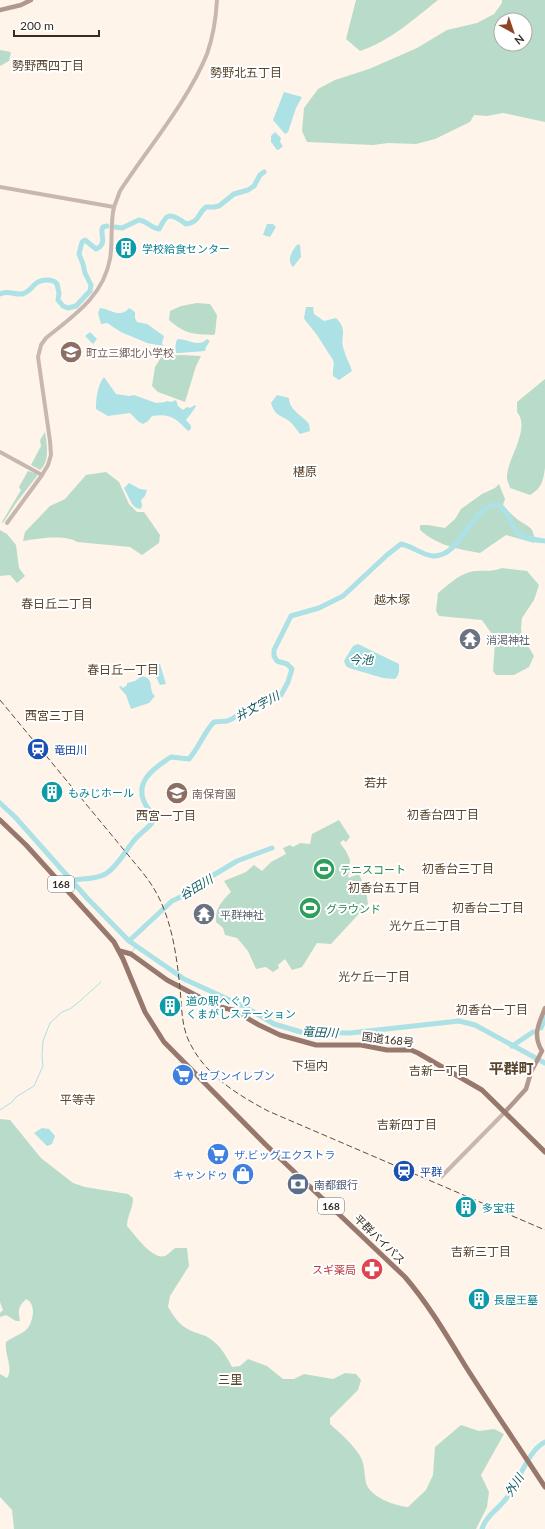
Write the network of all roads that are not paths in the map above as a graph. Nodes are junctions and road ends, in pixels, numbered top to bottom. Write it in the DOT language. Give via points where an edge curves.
graph roads {
  1 [pos="31,0"];
  2 [pos="217,0"];
  3 [pos="0,10"];
  4 [pos="0,187"];
  5 [pos="114,207"];
  6 [pos="0,452"];
  7 [pos="42,475"];
  8 [pos="7,523"];
  9 [pos="0,820"];
  10 [pos="120,951"];
  11 [pos="545,1008"];
  12 [pos="542,1053"];
  13 [pos="505,1112"];
  14 [pos="545,1152"];
  15 [pos="441,1177"];
  16 [pos="545,1487"];
  1 -- 3 [label="main road"];
  2 -- 5 [label="street" via="216,18 207,53 190,88 120,191"];
  4 -- 5 [label="street"];
  5 -- 7 [label="street" via="110,259 101,285 87,304 46,338 38,352 38,368 51,454"];
  6 -- 7 [label="street"];
  7 -- 8 [label="street"];
  9 -- 10 [label="highway, 168" via="109,935"];
  10 -- 13 [label="highway, 国道168号" via="131,954 167,980 216,1006 233,1010 286,1037 316,1045 361,1045 387,1050 411,1050 476,1086"];
  10 -- 16 [label="highway, 平群バイパス / 168" via="146,1012 164,1042 266,1145 405,1277 438,1319"];
  11 -- 12 [label="main road" via="536,1036"];
  12 -- 13 [label="main road" via="534,1064 526,1089"];
  13 -- 14 [label="highway, 国道168号"];
  13 -- 15 [label="street"];
}
